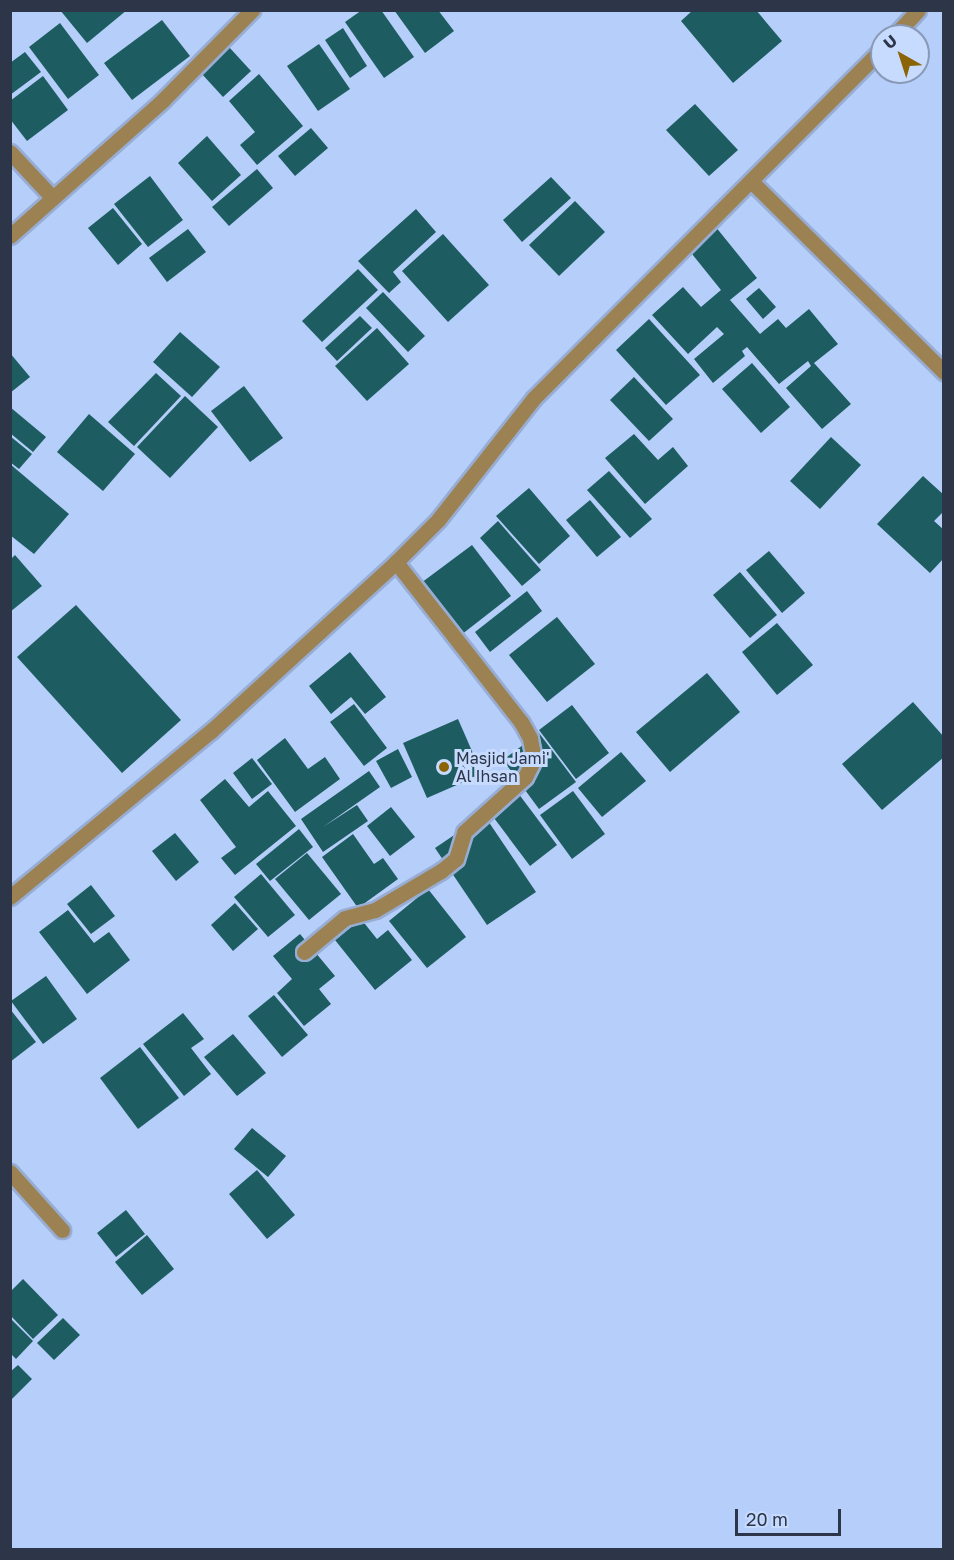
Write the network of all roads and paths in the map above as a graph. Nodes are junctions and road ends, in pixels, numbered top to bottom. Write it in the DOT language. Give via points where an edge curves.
graph roads {
  1 [pos="252,10"];
  2 [pos="918,10"];
  3 [pos="905,24"];
  4 [pos="870,61"];
  5 [pos="10,152"];
  6 [pos="751,181"];
  7 [pos="52,197"];
  8 [pos="10,236"];
  9 [pos="944,372"];
  10 [pos="396,562"];
  11 [pos="10,897"];
  12 [pos="304,952"];
  13 [pos="10,1172"];
  14 [pos="62,1230"];
  1 -- 7 [label="street" via="163,100"];
  2 -- 3 [label="street"];
  4 -- 6 [label="street"];
  5 -- 7 [label="street"];
  6 -- 9 [label="street"];
  6 -- 10 [label="street" via="534,398 438,520"];
  7 -- 8 [label="street"];
  10 -- 11 [label="street" via="211,731"];
  10 -- 12 [label="street" via="521,722 530,738 534,759 525,777 464,832 456,859 375,910 345,918"];
  13 -- 14 [label="street"];
}
